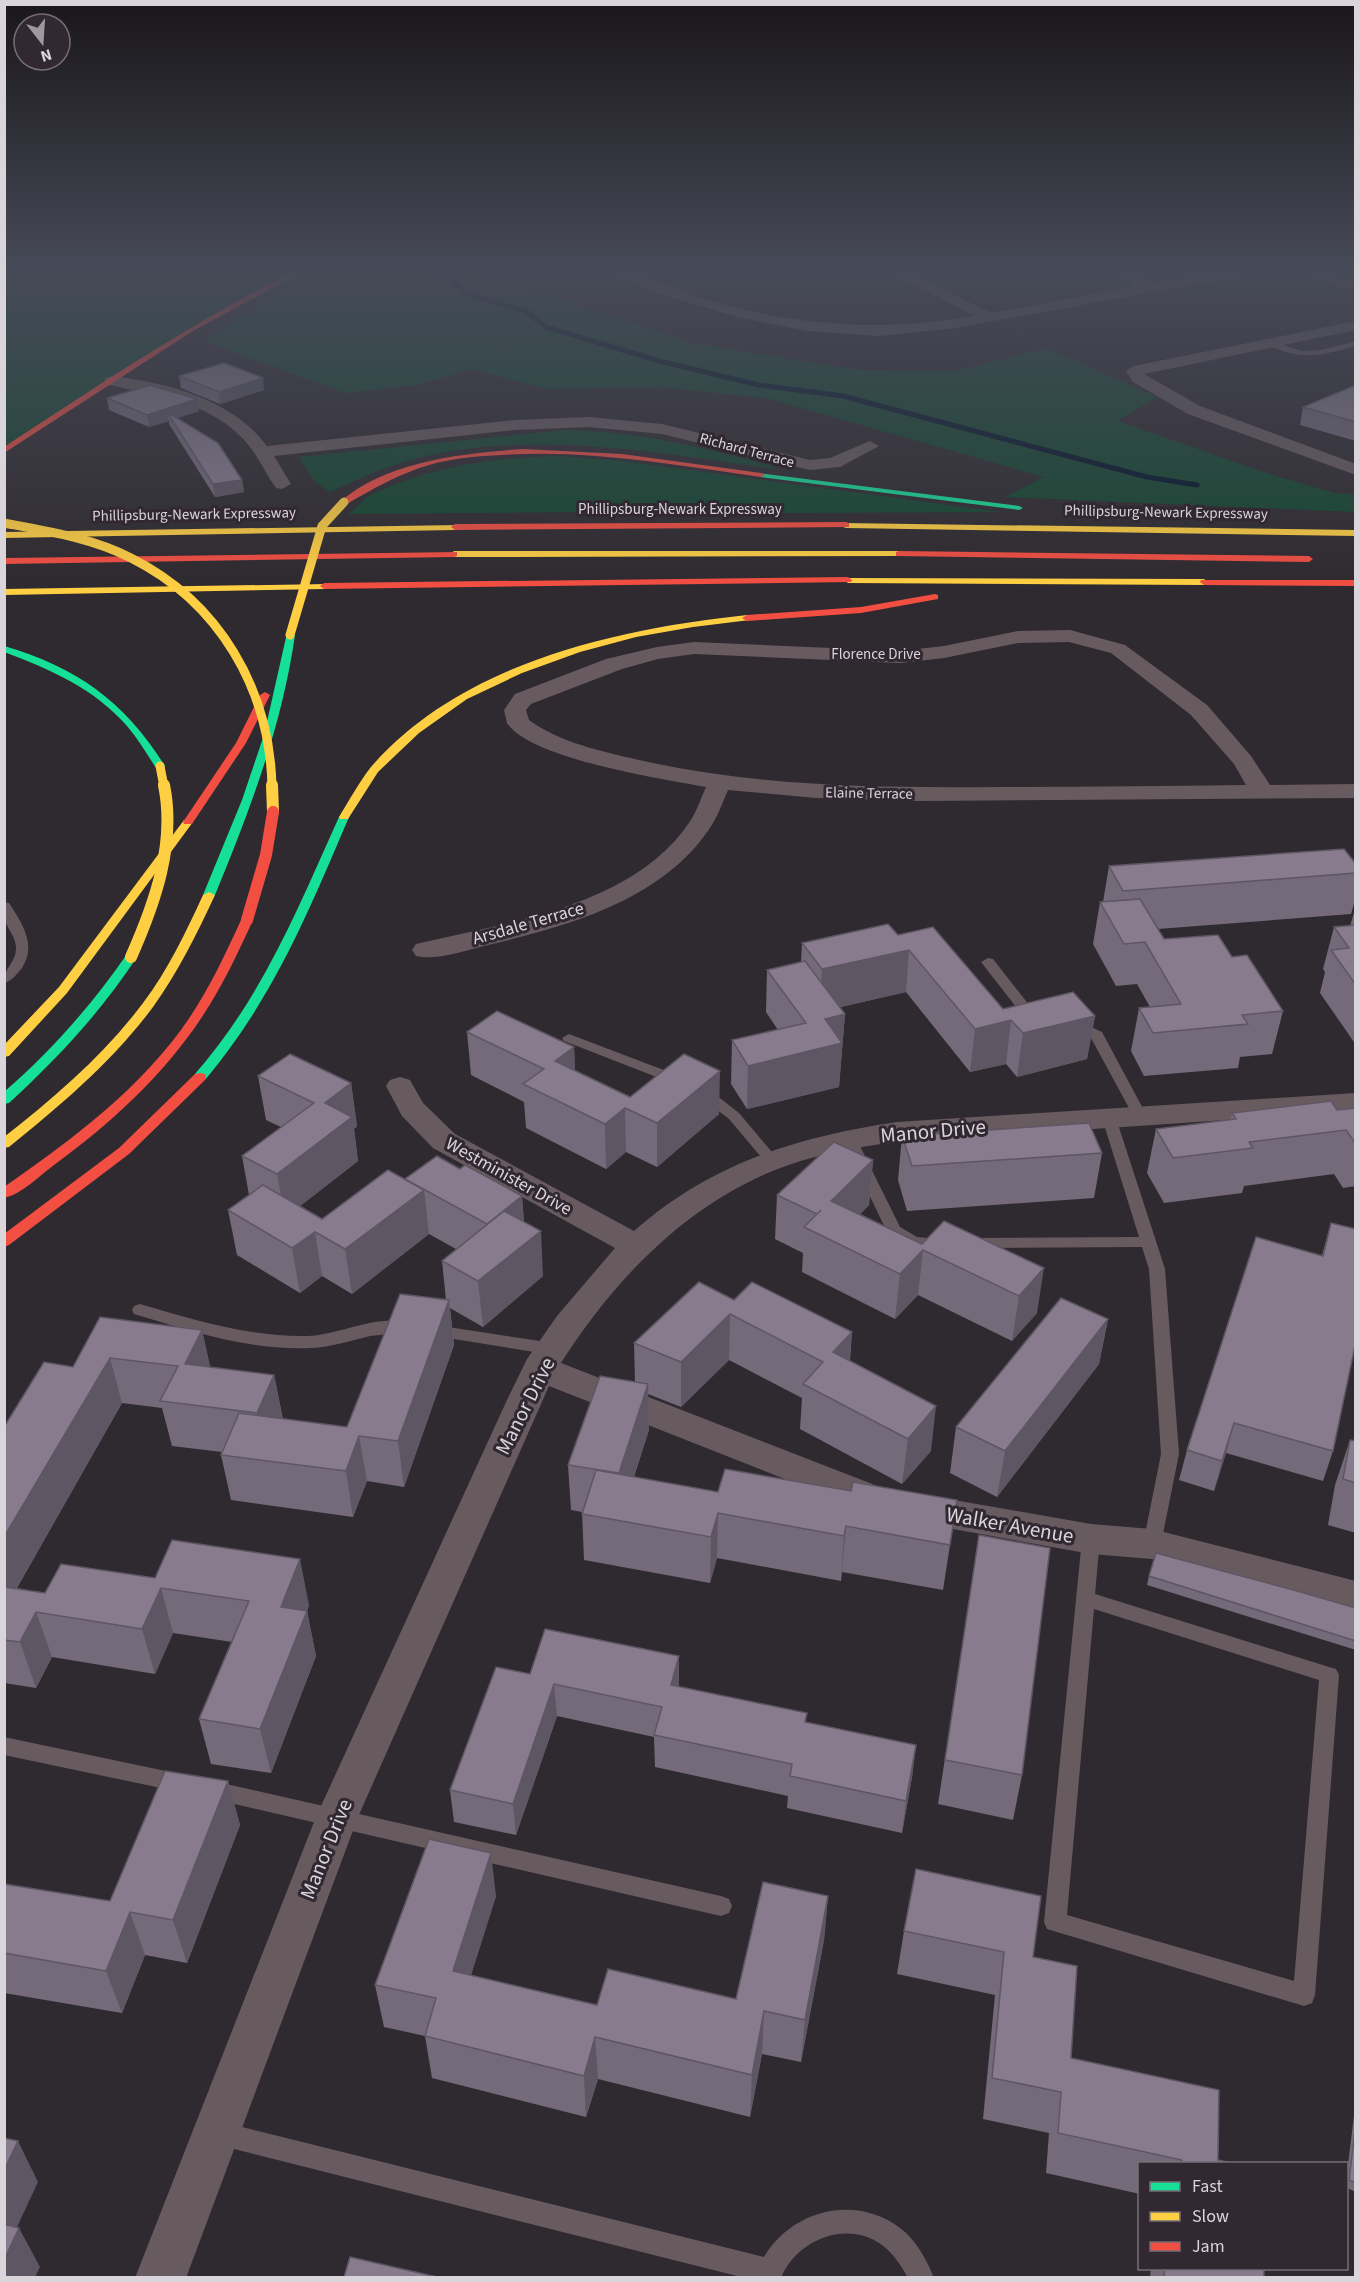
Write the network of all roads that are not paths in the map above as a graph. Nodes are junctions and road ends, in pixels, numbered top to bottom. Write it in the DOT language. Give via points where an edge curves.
graph roads {
  1 [pos="124,373"];
  2 [pos="1134,373"];
  3 [pos="112,381"];
  4 [pos="870,446"];
  5 [pos="4,451"];
  6 [pos="263,452"];
  7 [pos="1356,470"];
  8 [pos="282,484"];
  9 [pos="1036,509"];
  10 [pos="1109,514"];
  11 [pos="4,523"];
  12 [pos="1257,530"];
  13 [pos="1356,532"];
  14 [pos="93,533"];
  15 [pos="4,535"];
  16 [pos="4,561"];
  17 [pos="480,568"];
  18 [pos="422,569"];
  19 [pos="1356,573"];
  20 [pos="4,574"];
  21 [pos="1356,583"];
  22 [pos="4,592"];
  23 [pos="649,597"];
  24 [pos="840,597"];
  25 [pos="4,600"];
  26 [pos="290,635"];
  27 [pos="4,649"];
  28 [pos="614,664"];
  29 [pos="720,782"];
  30 [pos="1356,791"];
  31 [pos="1263,793"];
  32 [pos="4,906"];
  33 [pos="425,950"];
  34 [pos="988,962"];
  35 [pos="4,979"];
  36 [pos="569,1038"];
  37 [pos="4,1053"];
  38 [pos="400,1086"];
  39 [pos="4,1100"];
  40 [pos="1356,1102"];
  41 [pos="1125,1117"];
  42 [pos="849,1138"];
  43 [pos="4,1144"];
  44 [pos="771,1160"];
  45 [pos="4,1194"];
  46 [pos="4,1242"];
  47 [pos="1148,1242"];
  48 [pos="636,1246"];
  49 [pos="140,1310"];
  50 [pos="546,1359"];
  51 [pos="1091,1539"];
  52 [pos="1152,1544"];
  53 [pos="1356,1597"];
  54 [pos="1086,1599"];
  55 [pos="4,1746"];
  56 [pos="337,1817"];
  57 [pos="721,1906"];
  58 [pos="215,2133"];
  59 [pos="769,2274"];
  60 [pos="160,2277"];
  61 [pos="922,2277"];
  1 -- 3 [label="main road"];
  2 -- 7 [label="street" via="1194,410"];
  3 -- 5 [label="main road"];
  3 -- 6 [label="street" via="146,384 215,412 244,430"];
  4 -- 6 [label="street, Richard Terrace" via="834,463 810,465 662,429 567,422"];
  6 -- 8 [label="street"];
  9 -- 26 [label="main road, bridge" via="622,456 554,451 441,462 386,479 330,514 319,533"];
  10 -- 12 [label="main road" via="1160,516"];
  11 -- 45 [label="main road, bridge" via="89,543 148,567 195,602 241,659 254,683 267,723 275,783 268,852 247,920 201,1008 169,1053 96,1124"];
  12 -- 13 [label="main road, Phillipsburg-Newark Expressway"];
  12 -- 14 [label="main road, Phillipsburg-Newark Expressway" via="669,525"];
  14 -- 15 [label="main road, Phillipsburg-Newark Expressway"];
  14 -- 16 [label="main road" via="295,538 918,539 1322,555 627,554"];
  17 -- 19 [label="main road" via="1021,568"];
  18 -- 20 [label="main road"];
  21 -- 22 [label="main road" via="653,581"];
  23 -- 25 [label="main road"];
  24 -- 46 [label="main road" via="941,597 851,612 733,619 608,641 503,680 448,710 398,746 376,768 345,814 277,960 228,1044 164,1115 87,1182"];
  26 -- 37 [label="main road" via="256,717 220,776 60,996"];
  26 -- 43 [label="main road" via="287,672 267,742 217,873 177,963 154,999 107,1056"];
  27 -- 39 [label="main road, bridge" via="65,673 111,703 144,738 159,766 168,803 167,844 154,904 131,957 112,990 70,1040"];
  28 -- 29 [label="street, Elaine Terrace" via="524,699 516,710 518,723 534,736 583,752 637,767"];
  28 -- 31 [label="street, Florence Drive" via="694,648 900,657 1018,637 1052,635 1103,644 1134,659 1199,710 1243,761"];
  29 -- 31 [label="street, Elaine Terrace" via="882,795"];
  29 -- 33 [label="street, Arsdale Terrace" via="715,799 694,834 658,868 634,884 543,923"];
  30 -- 31 [label="street, Elaine Terrace"];
  32 -- 35 [label="lane" via="25,951"];
  34 -- 41 [label="lane" via="1028,1013 1081,1025 1097,1035"];
  36 -- 44 [label="lane" via="698,1088 734,1116"];
  38 -- 48 [label="street, Westminister Drive" via="420,1120 444,1141"];
  40 -- 41 [label="street, Manor Drive"];
  41 -- 42 [label="street, Manor Drive"];
  41 -- 47 [label="lane"];
  42 -- 44 [label="street, Manor Drive"];
  42 -- 47 [label="lane" via="894,1230 904,1239 932,1244"];
  44 -- 48 [label="street, Manor Drive" via="694,1202"];
  47 -- 52 [label="lane" via="1156,1269 1170,1454"];
  48 -- 50 [label="street, Manor Drive" via="603,1280"];
  49 -- 50 [label="lane" via="205,1329 279,1342 332,1340 371,1329 403,1326"];
  50 -- 51 [label="street, Walker Avenue" via="876,1501"];
  50 -- 56 [label="street, Manor Drive"];
  51 -- 52 [label="street, Walker Avenue"];
  51 -- 54 [label="lane"];
  52 -- 53 [label="street, Walker Avenue"];
  54 -- 54 [label="lane" via="1055,1922 1304,1995 1329,1675"];
  55 -- 56 [label="lane"];
  56 -- 57 [label="lane"];
  56 -- 58 [label="street, Manor Drive"];
  58 -- 59 [label="lane"];
  58 -- 60 [label="street, Manor Drive"];
  59 -- 61 [label="lane" via="785,2247 807,2230 832,2221 859,2222 885,2232 907,2252"];
}
